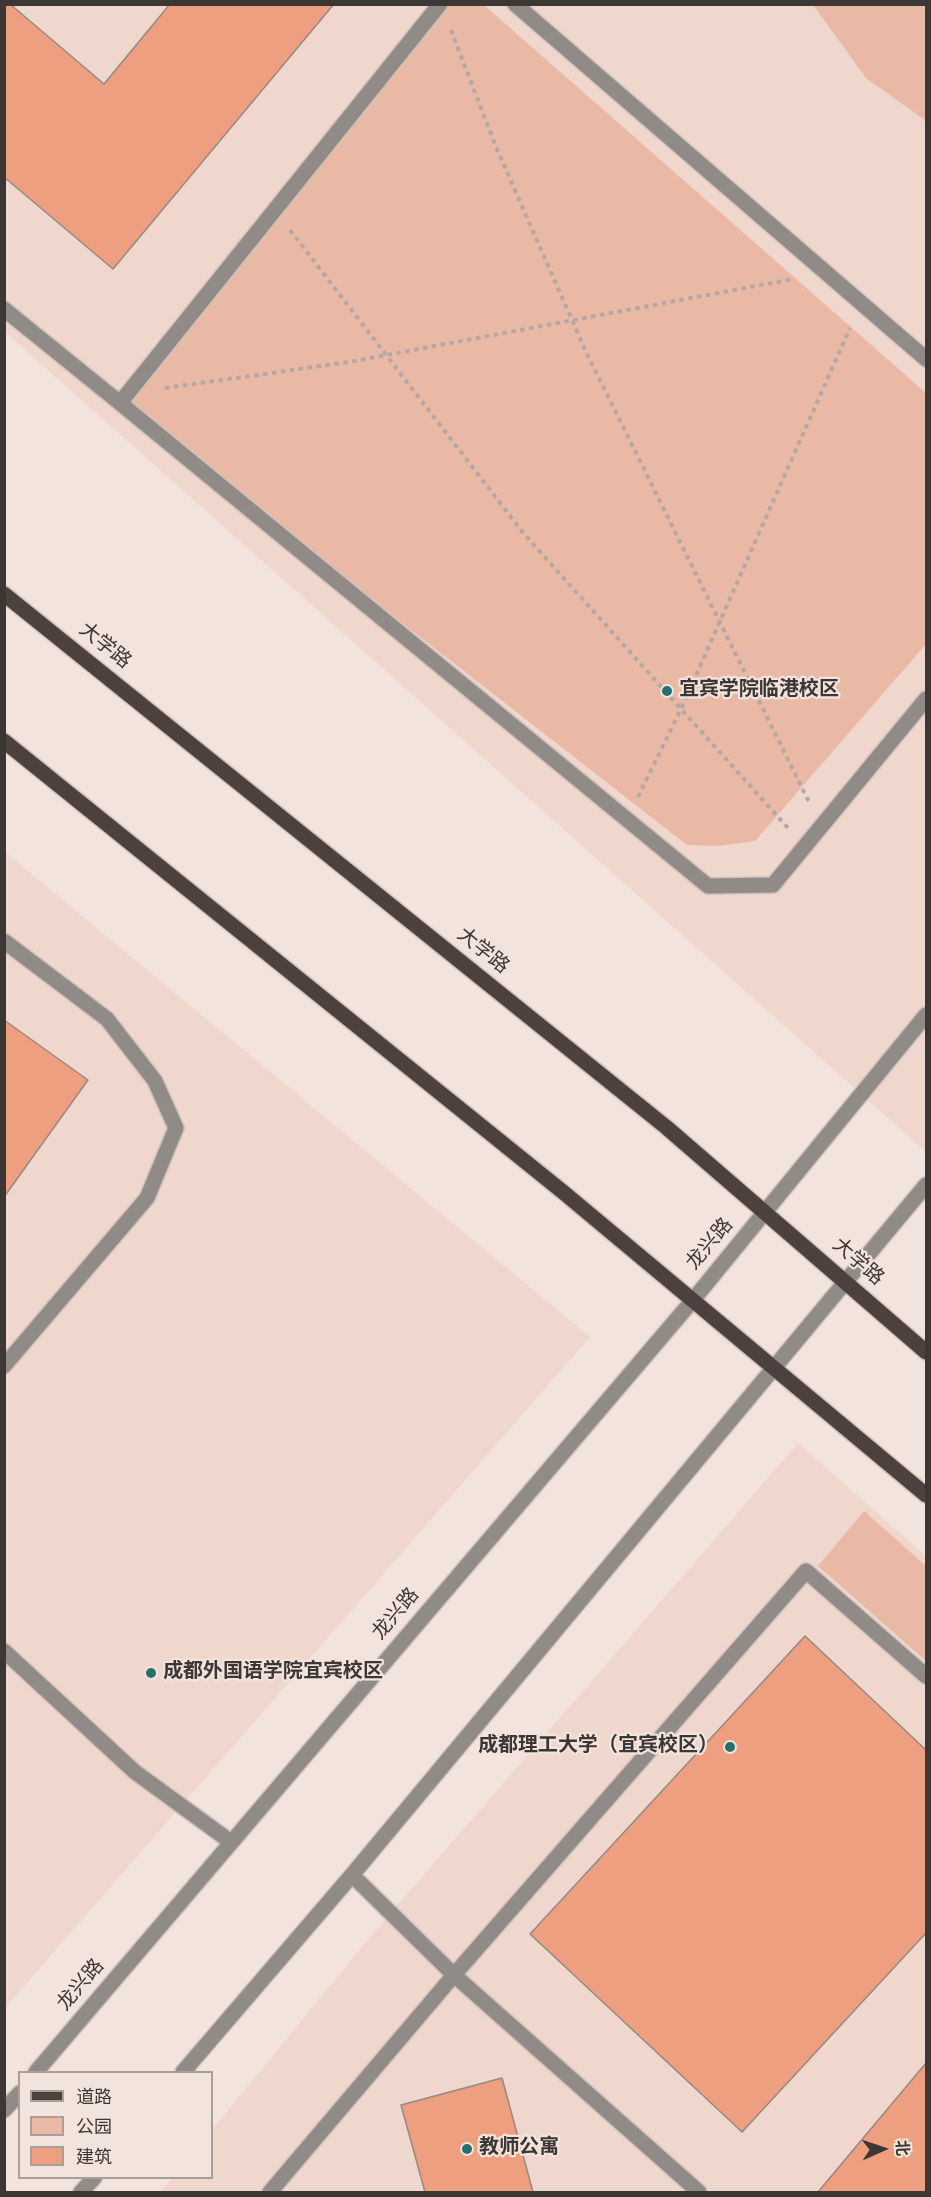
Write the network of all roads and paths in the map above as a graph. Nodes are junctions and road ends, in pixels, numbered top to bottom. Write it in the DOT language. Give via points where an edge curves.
graph roads {
  1 [pos="440,4"];
  2 [pos="515,4"];
  3 [pos="450,26"];
  4 [pos="274,211"];
  5 [pos="826,273"];
  6 [pos="861,303"];
  7 [pos="4,309"];
  8 [pos="571,320"];
  9 [pos="387,354"];
  10 [pos="927,359"];
  11 [pos="124,398"];
  12 [pos="4,594"];
  13 [pos="719,621"];
  14 [pos="927,699"];
  15 [pos="681,709"];
  16 [pos="4,741"];
  17 [pos="627,820"];
  18 [pos="821,826"];
  19 [pos="805,846"];
  20 [pos="4,941"];
  21 [pos="927,1015"];
  22 [pos="927,1185"];
  23 [pos="766,1212"];
  24 [pos="847,1282"];
  25 [pos="693,1300"];
  26 [pos="927,1352"];
  27 [pos="4,1366"];
  28 [pos="775,1368"];
  29 [pos="927,1494"];
  30 [pos="4,1651"];
  31 [pos="927,1676"];
  32 [pos="231,1842"];
  33 [pos="352,1875"];
  34 [pos="454,1975"];
  35 [pos="38,2071"];
  36 [pos="185,2071"];
  37 [pos="18,2095"];
  38 [pos="4,2110"];
  39 [pos="93,2179"];
  40 [pos="81,2193"];
  41 [pos="270,2193"];
  42 [pos="699,2193"];
  1 -- 4 [label="street"];
  2 -- 5 [label="street"];
  3 -- 8 [label="path" via="496,147"];
  4 -- 9 [label="path"];
  4 -- 11 [label="street"];
  5 -- 6 [label="street"];
  5 -- 8 [label="path"];
  6 -- 10 [label="street"];
  6 -- 13 [label="path"];
  7 -- 11 [label="street"];
  8 -- 9 [label="path"];
  8 -- 13 [label="path"];
  9 -- 11 [label="path"];
  9 -- 15 [label="path" via="525,534"];
  11 -- 17 [label="street"];
  12 -- 23 [label="main road, 大学路" via="666,1127"];
  13 -- 15 [label="path"];
  13 -- 18 [label="path"];
  14 -- 18 [label="street"];
  15 -- 17 [label="path"];
  15 -- 19 [label="path"];
  16 -- 25 [label="main road"];
  17 -- 19 [label="street" via="708,886 773,885"];
  18 -- 19 [label="street"];
  20 -- 27 [label="street" via="107,1019 155,1081 176,1128 147,1198"];
  21 -- 23 [label="street, 龙兴路"];
  22 -- 24 [label="street"];
  23 -- 24 [label="main road, 大学路"];
  23 -- 25 [label="street, 龙兴路"];
  24 -- 26 [label="main road, 大学路"];
  24 -- 28 [label="street"];
  25 -- 28 [label="main road"];
  25 -- 32 [label="street, 龙兴路"];
  28 -- 29 [label="main road"];
  28 -- 33 [label="street"];
  30 -- 32 [label="street" via="135,1773"];
  31 -- 34 [label="street" via="806,1571"];
  32 -- 35 [label="street, 龙兴路"];
  33 -- 34 [label="street"];
  33 -- 36 [label="street"];
  34 -- 41 [label="street"];
  34 -- 42 [label="street"];
  37 -- 38 [label="street"];
  39 -- 40 [label="street"];
}
